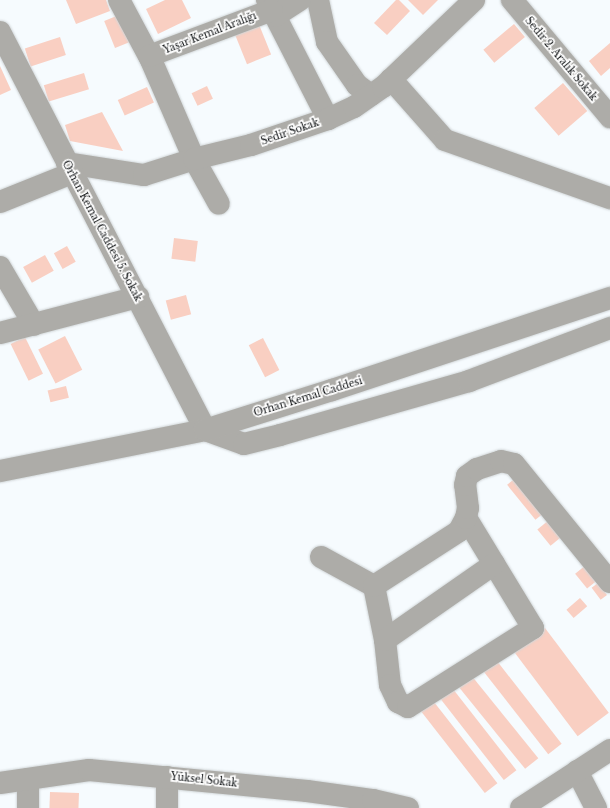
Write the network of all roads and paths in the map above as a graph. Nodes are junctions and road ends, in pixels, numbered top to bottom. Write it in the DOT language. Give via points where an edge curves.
graph roads {
  1 [pos="119,0"];
  2 [pos="300,0"];
  3 [pos="318,0"];
  4 [pos="474,0"];
  5 [pos="512,0"];
  6 [pos="271,8"];
  7 [pos="0,32"];
  8 [pos="149,56"];
  9 [pos="391,79"];
  10 [pos="371,95"];
  11 [pos="610,117"];
  12 [pos="328,119"];
  13 [pos="194,159"];
  14 [pos="69,168"];
  15 [pos="610,198"];
  16 [pos="0,202"];
  17 [pos="219,204"];
  18 [pos="0,267"];
  19 [pos="138,298"];
  20 [pos="610,298"];
  21 [pos="34,325"];
  22 [pos="610,328"];
  23 [pos="0,333"];
  24 [pos="205,430"];
  25 [pos="0,471"];
  26 [pos="466,518"];
  27 [pos="322,557"];
  28 [pos="494,564"];
  29 [pos="610,582"];
  30 [pos="374,586"];
  31 [pos="385,640"];
  32 [pos="610,750"];
  33 [pos="577,771"];
  34 [pos="167,777"];
  35 [pos="28,779"];
  36 [pos="0,784"];
  37 [pos="306,800"];
  38 [pos="28,808"];
  39 [pos="167,808"];
  40 [pos="408,808"];
  41 [pos="521,808"];
  42 [pos="596,808"];
  1 -- 8 [label="street"];
  2 -- 6 [label="street, Yaşar Kemal Aralığı"];
  3 -- 10 [label="street" via="327,42 357,85"];
  4 -- 9 [label="street, Sedir Sokak"];
  5 -- 11 [label="street, Sedir 2. Aralık Sokak"];
  6 -- 8 [label="street, Yaşar Kemal Aralığı"];
  6 -- 12 [label="street"];
  7 -- 14 [label="street, Orhan Kemal Caddesi 5. Sokak"];
  8 -- 13 [label="street"];
  9 -- 10 [label="street, Sedir Sokak"];
  9 -- 15 [label="street" via="445,140"];
  10 -- 12 [label="street, Sedir Sokak" via="354,107"];
  12 -- 13 [label="street, Sedir Sokak" via="251,145"];
  13 -- 14 [label="street, Sedir Sokak" via="144,175"];
  13 -- 17 [label="street"];
  14 -- 16 [label="street"];
  14 -- 19 [label="street, Orhan Kemal Caddesi 5. Sokak"];
  18 -- 21 [label="street"];
  19 -- 21 [label="street"];
  19 -- 24 [label="street, Orhan Kemal Caddesi 5. Sokak"];
  20 -- 24 [label="street, Orhan Kemal Caddesi"];
  21 -- 23 [label="street"];
  22 -- 24 [label="street" via="469,381 258,441 244,444"];
  24 -- 25 [label="street, Orhan Kemal Caddesi"];
  26 -- 28 [label="street"];
  26 -- 29 [label="street" via="467,476 477,469 501,461 514,464"];
  26 -- 30 [label="street" via="459,531"];
  27 -- 30 [label="street"];
  28 -- 31 [label="street"];
  28 -- 31 [label="street" via="533,628 408,707 398,702 390,685"];
  30 -- 31 [label="street"];
  32 -- 33 [label="street"];
  33 -- 41 [label="street"];
  33 -- 42 [label="street"];
  34 -- 35 [label="street, Yüksel Sokak" via="89,770"];
  34 -- 37 [label="street, Yüksel Sokak"];
  34 -- 39 [label="street"];
  35 -- 36 [label="street, Yüksel Sokak"];
  35 -- 38 [label="street"];
  37 -- 40 [label="street, Yüksel Sokak" via="373,800"];
}
